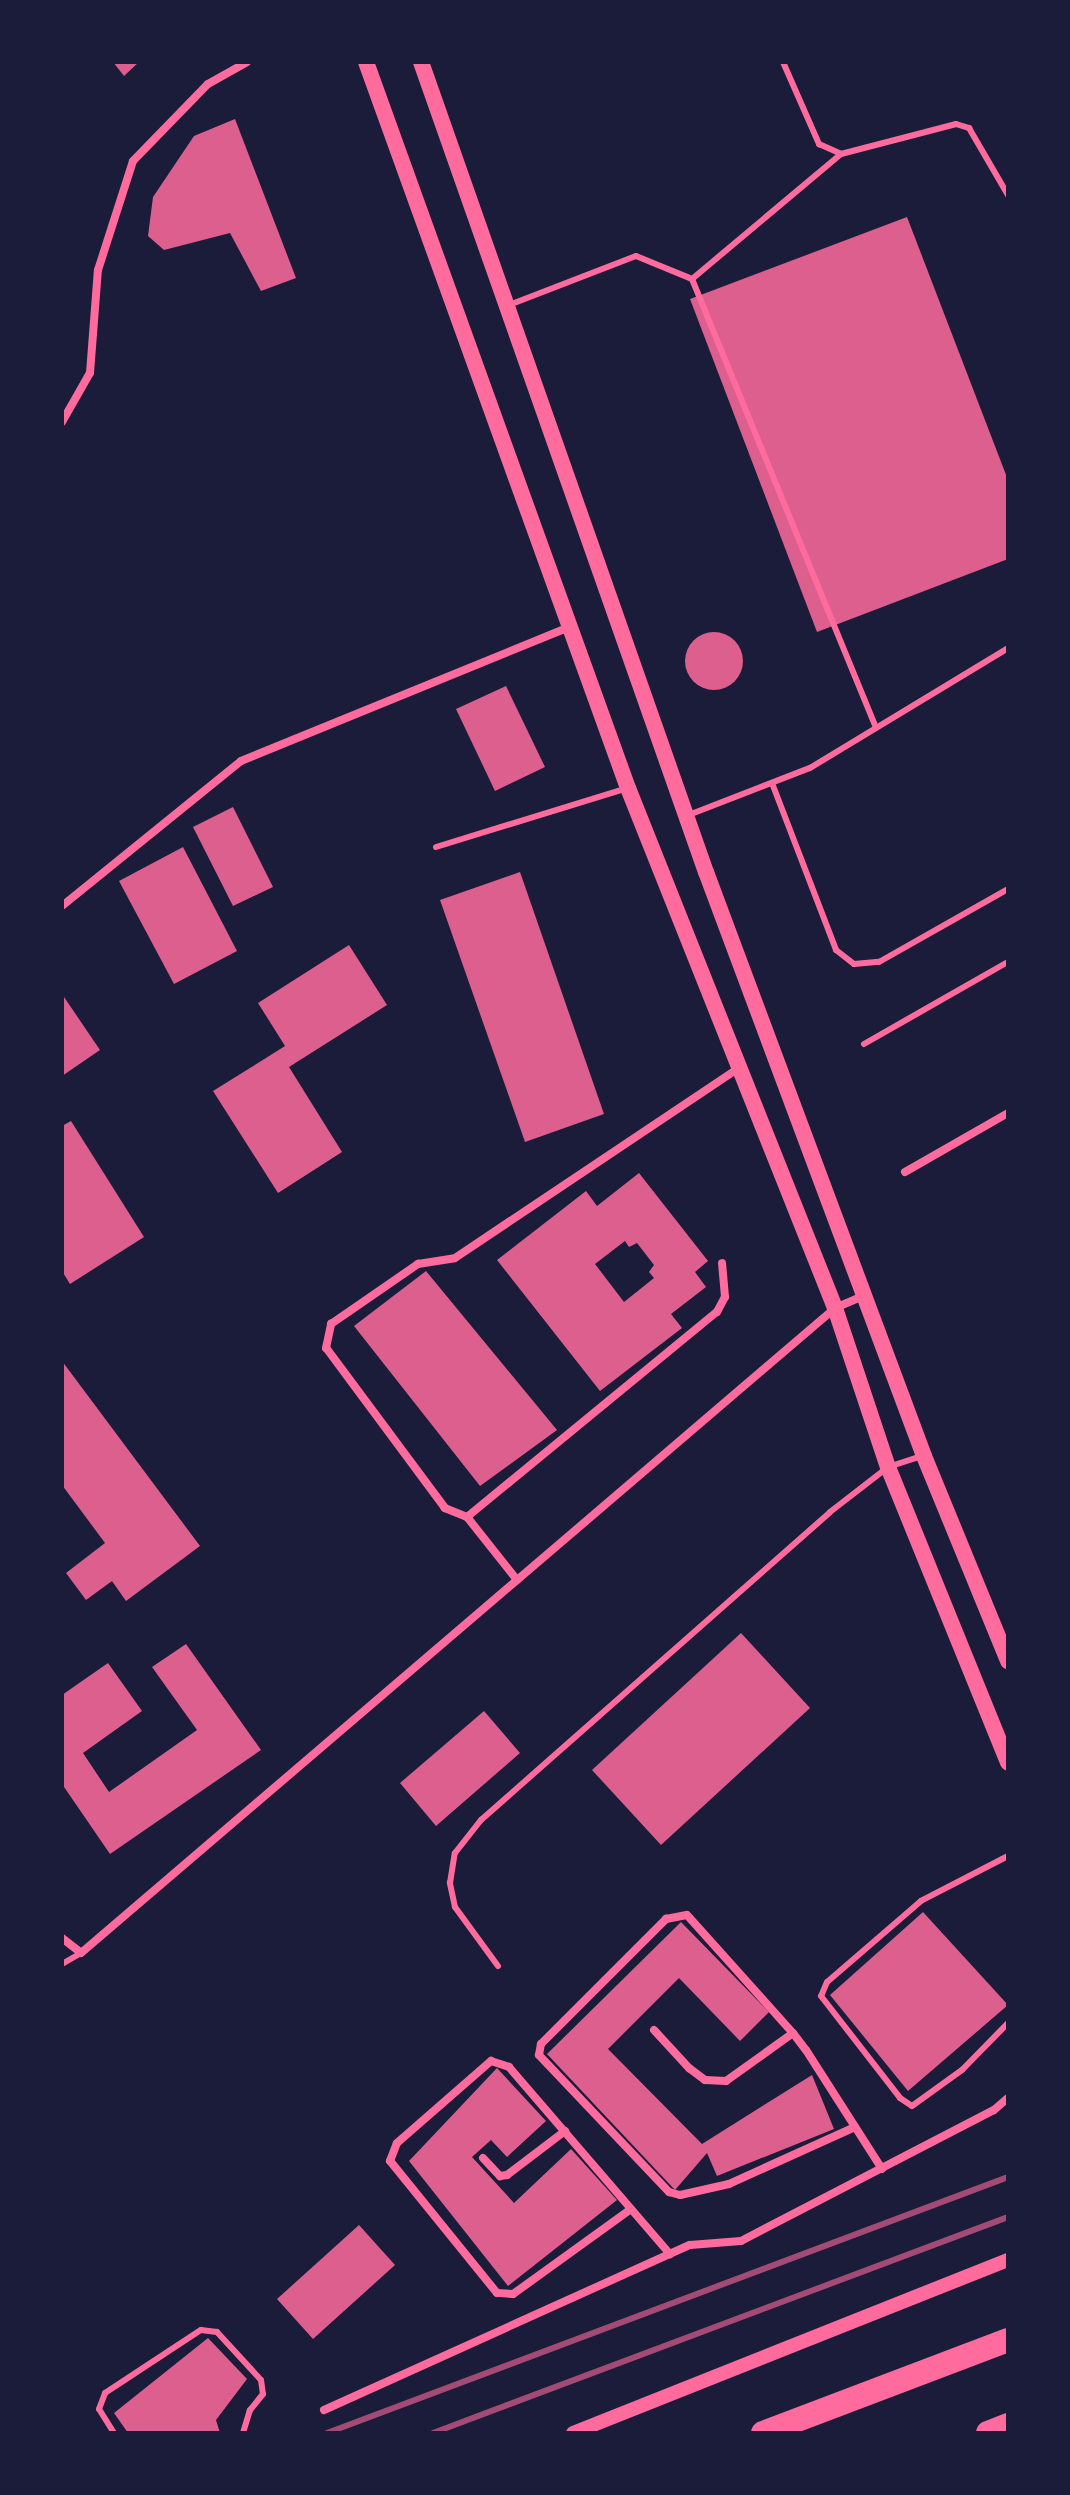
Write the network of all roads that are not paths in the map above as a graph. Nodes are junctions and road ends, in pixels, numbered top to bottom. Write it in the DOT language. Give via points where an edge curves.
graph roads {
  1 [pos="247,62"];
  2 [pos="366,62"];
  3 [pos="421,62"];
  4 [pos="783,62"];
  5 [pos="841,154"];
  6 [pos="1008,195"];
  7 [pos="692,279"];
  8 [pos="507,306"];
  9 [pos="62,422"];
  10 [pos="569,627"];
  11 [pos="1008,648"];
  12 [pos="876,727"];
  13 [pos="772,783"];
  14 [pos="628,788"];
  15 [pos="686,816"];
  16 [pos="436,847"];
  17 [pos="1008,889"];
  18 [pos="62,906"];
  19 [pos="1008,962"];
  20 [pos="864,1044"];
  21 [pos="739,1068"];
  22 [pos="1008,1113"];
  23 [pos="905,1172"];
  24 [pos="722,1263"];
  25 [pos="863,1296"];
  26 [pos="835,1308"];
  27 [pos="924,1456"];
  28 [pos="888,1467"];
  29 [pos="467,1517"];
  30 [pos="517,1580"];
  31 [pos="1008,1661"];
  32 [pos="1008,1763"];
  33 [pos="1008,1856"];
  34 [pos="62,1938"];
  35 [pos="81,1953"];
  36 [pos="62,1964"];
  37 [pos="498,1966"];
  38 [pos="1008,2023"];
  39 [pos="654,2030"];
  40 [pos="793,2033"];
  41 [pos="1008,2098"];
  42 [pos="855,2127"];
  43 [pos="565,2131"];
  44 [pos="483,2158"];
  45 [pos="882,2169"];
  46 [pos="631,2209"];
  47 [pos="670,2254"];
  48 [pos="1008,2260"];
  49 [pos="1008,2340"];
  50 [pos="324,2410"];
  51 [pos="1008,2425"];
  52 [pos="114,2433"];
  53 [pos="243,2433"];
  54 [pos="573,2433"];
  55 [pos="763,2433"];
  56 [pos="988,2433"];
  1 -- 9 [label="street" via="208,84 133,161 98,270 90,373"];
  2 -- 10 [label="main road"];
  3 -- 8 [label="main road"];
  4 -- 5 [label="lane" via="819,144"];
  5 -- 6 [label="lane" via="956,124 969,128"];
  5 -- 7 [label="lane"];
  7 -- 8 [label="lane" via="636,256"];
  7 -- 12 [label="lane"];
  8 -- 15 [label="main road"];
  10 -- 14 [label="main road"];
  10 -- 18 [label="street" via="241,761"];
  11 -- 12 [label="lane"];
  12 -- 13 [label="lane" via="810,768"];
  13 -- 15 [label="lane"];
  13 -- 17 [label="lane" via="836,950 854,964 879,962"];
  14 -- 16 [label="lane"];
  14 -- 21 [label="main road"];
  15 -- 25 [label="main road"];
  19 -- 20 [label="lane"];
  21 -- 26 [label="main road"];
  21 -- 29 [label="street" via="455,1258 418,1264 331,1324 326,1348 445,1508"];
  22 -- 23 [label="street"];
  24 -- 29 [label="street" via="725,1297 717,1312"];
  25 -- 26 [label="street"];
  25 -- 27 [label="main road"];
  26 -- 28 [label="main road"];
  26 -- 30 [label="street"];
  27 -- 28 [label="lane"];
  27 -- 31 [label="main road"];
  28 -- 32 [label="main road"];
  28 -- 37 [label="lane" via="481,1820 455,1853 450,1883 455,1907"];
  29 -- 30 [label="street"];
  30 -- 35 [label="street"];
  33 -- 38 [label="lane" via="921,1901 827,1982 821,1996 900,2098 912,2106 962,2070"];
  34 -- 35 [label="street"];
  35 -- 36 [label="lane"];
  39 -- 40 [label="street" via="705,2080 726,2081"];
  40 -- 42 [label="street"];
  40 -- 42 [label="street" via="687,1915 666,1919 541,2044 539,2055 669,2192 729,2184"];
  41 -- 45 [label="street"];
  42 -- 45 [label="street"];
  43 -- 44 [label="street" via="507,2175 500,2176"];
  43 -- 46 [label="street"];
  43 -- 46 [label="street" via="509,2067 491,2061 397,2143 390,2161 497,2293 513,2294"];
  45 -- 47 [label="street" via="741,2241 690,2245"];
  46 -- 47 [label="street"];
  47 -- 50 [label="street"];
  48 -- 54 [label="street"];
  49 -- 55 [label="highway"];
  51 -- 56 [label="highway"];
  52 -- 53 [label="lane" via="99,2409 105,2393 201,2330 217,2332 261,2380 263,2394 250,2410"];
}
